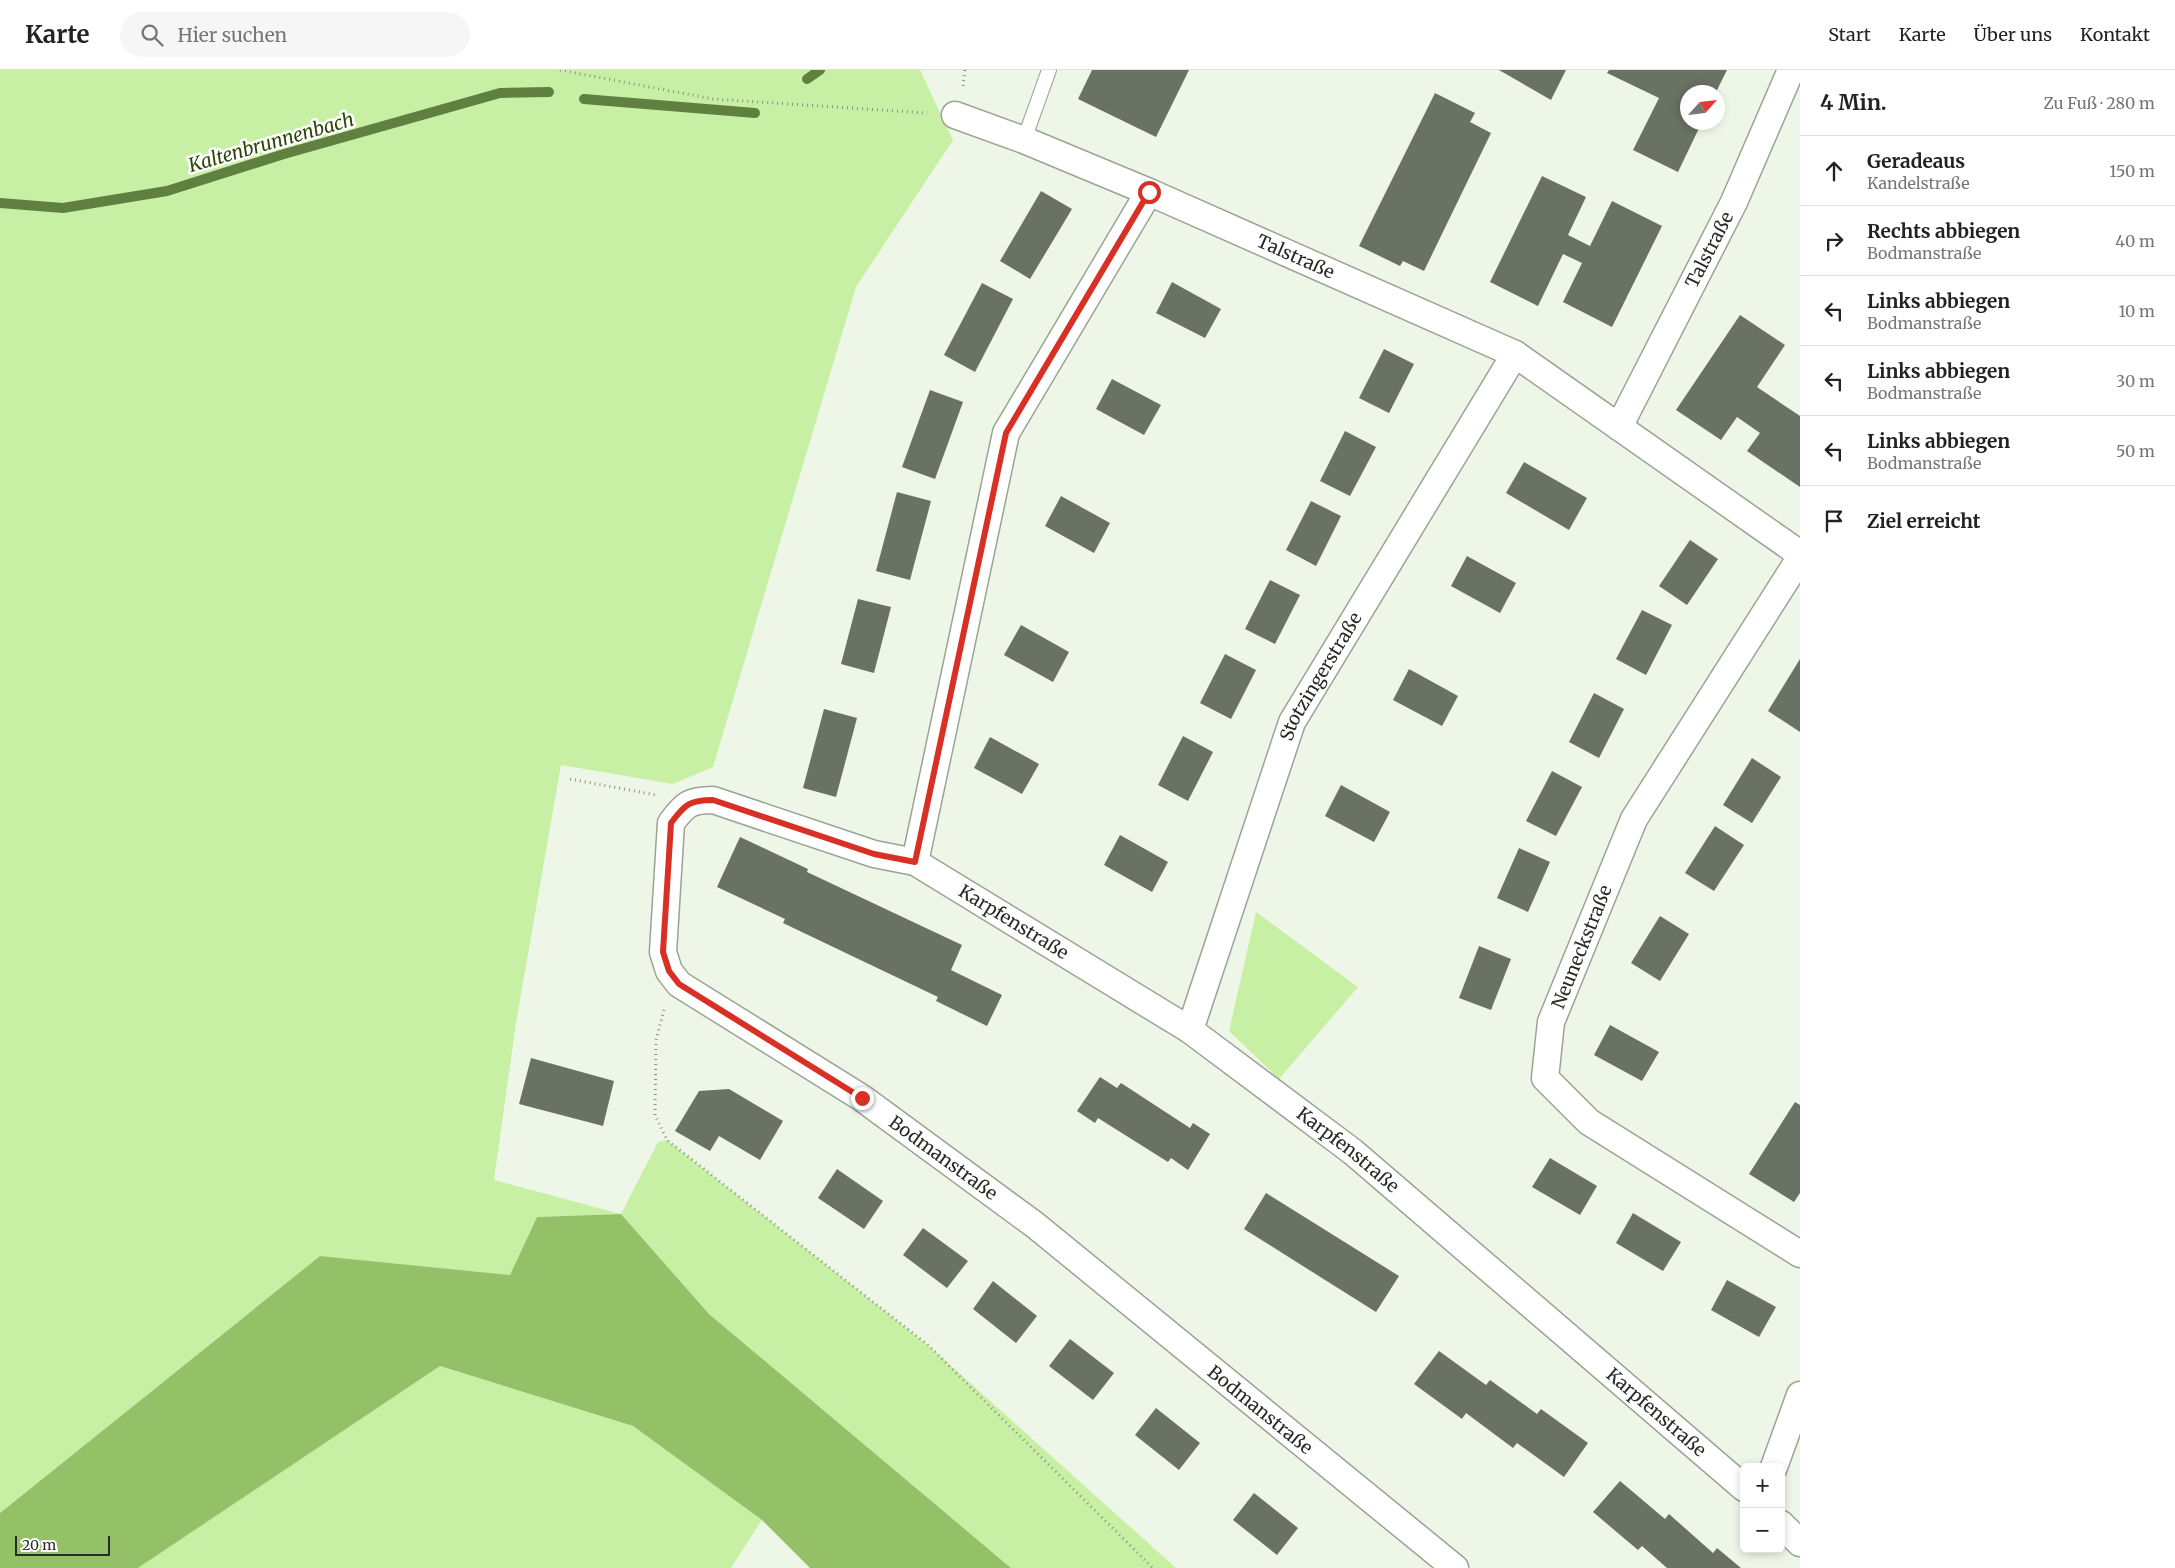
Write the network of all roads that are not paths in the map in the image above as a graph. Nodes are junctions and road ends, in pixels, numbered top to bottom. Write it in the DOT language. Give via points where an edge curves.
graph roads {
  1 [pos="1049,70"];
  2 [pos="1792,70"];
  3 [pos="955,115"];
  4 [pos="1024,140"];
  5 [pos="1149,192"];
  6 [pos="1515,354"];
  7 [pos="1619,427"];
  8 [pos="1800,556"];
  9 [pos="915,862"];
  10 [pos="1190,1030"];
  11 [pos="1800,1254"];
  12 [pos="1800,1395"];
  13 [pos="1775,1463"];
  14 [pos="1740,1485"];
  15 [pos="1785,1528"];
  16 [pos="1800,1543"];
  17 [pos="1455,1568"];
  1 -- 4 [label="lane"];
  2 -- 7 [label="street, Talstraße" via="1734,202"];
  3 -- 4 [label="street, Talstraße"];
  4 -- 5 [label="street, Talstraße"];
  5 -- 6 [label="street, Talstraße"];
  5 -- 9 [label="street" via="1006,433"];
  6 -- 7 [label="street, Talstraße"];
  6 -- 10 [label="street, Stotzingerstraße" via="1292,722"];
  7 -- 8 [label="street, Talstraße"];
  8 -- 11 [label="street, Neuneckstraße" via="1634,819 1552,1022 1545,1078 1589,1122"];
  9 -- 10 [label="street, Karpfenstraße"];
  9 -- 17 [label="street, Bodmanstraße" via="874,854 713,800 696,800 680,810 671,823 663,952 669,971 679,984 862,1098 1035,1225"];
  10 -- 14 [label="street, Karpfenstraße" via="1353,1152"];
  12 -- 13 [label="street"];
  15 -- 16 [label="street"];
}
